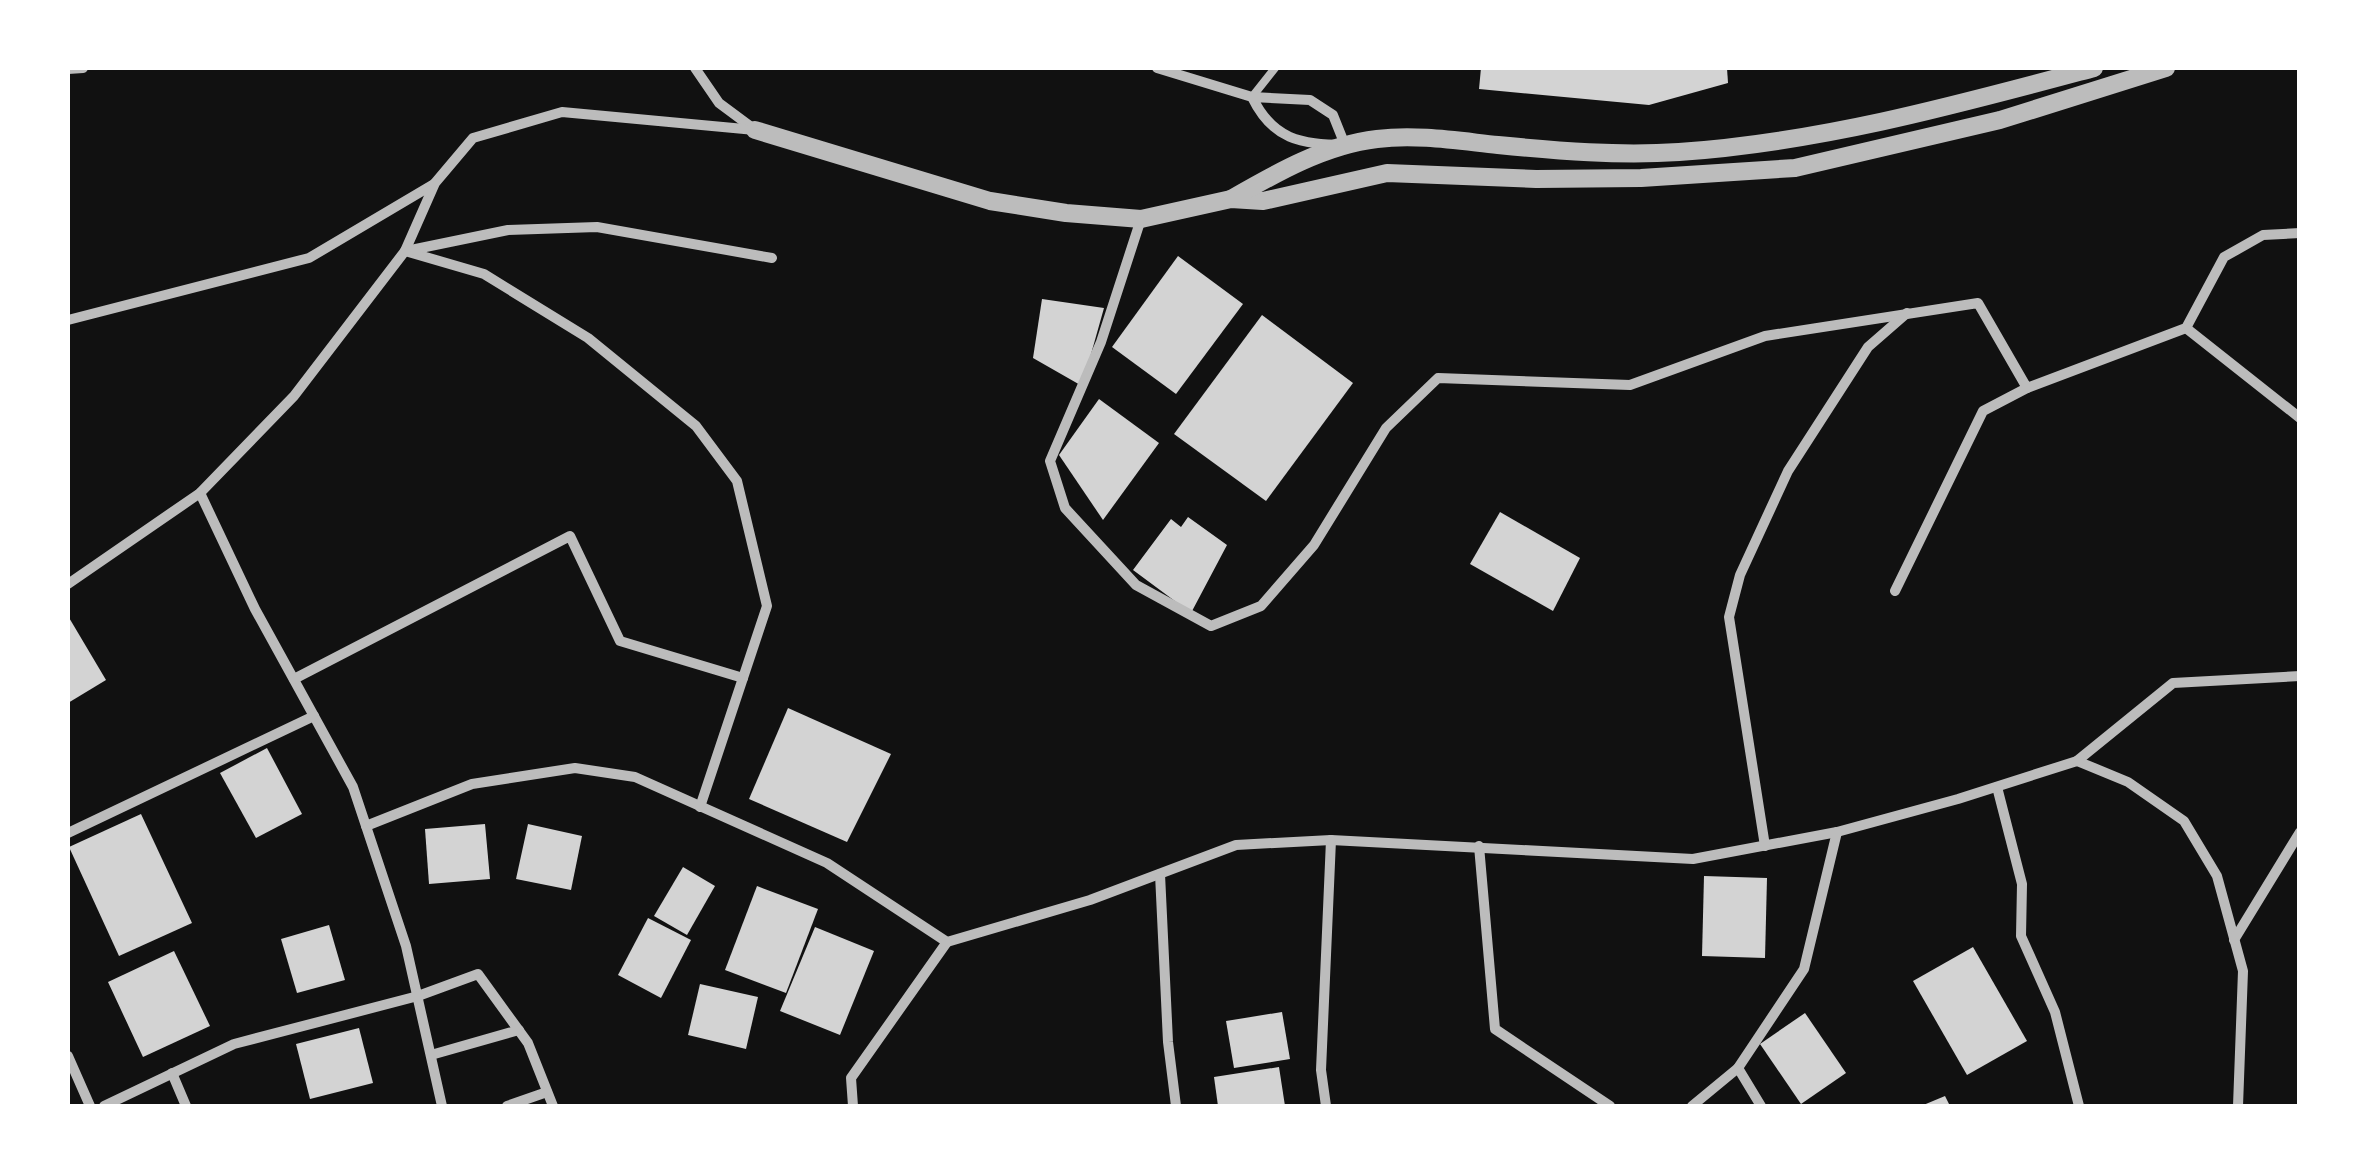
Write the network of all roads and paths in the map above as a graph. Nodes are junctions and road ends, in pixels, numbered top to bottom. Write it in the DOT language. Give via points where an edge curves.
graph roads {
  1 [pos="83,68"];
  2 [pos="695,68"];
  3 [pos="1157,68"];
  4 [pos="1275,68"];
  5 [pos="2094,68"];
  6 [pos="2166,68"];
  7 [pos="68,69"];
  8 [pos="1252,96"];
  9 [pos="755,130"];
  10 [pos="1346,145"];
  11 [pos="1353,178"];
  12 [pos="434,183"];
  13 [pos="1231,199"];
  14 [pos="1142,220"];
  15 [pos="2300,233"];
  16 [pos="405,251"];
  17 [pos="772,258"];
  18 [pos="1908,312"];
  19 [pos="68,320"];
  20 [pos="2186,328"];
  21 [pos="2027,388"];
  22 [pos="2300,418"];
  23 [pos="200,493"];
  24 [pos="68,584"];
  25 [pos="1895,591"];
  26 [pos="2300,676"];
  27 [pos="742,678"];
  28 [pos="294,680"];
  29 [pos="314,716"];
  30 [pos="2077,761"];
  31 [pos="1997,787"];
  32 [pos="700,807"];
  33 [pos="366,826"];
  34 [pos="1837,832"];
  35 [pos="2300,832"];
  36 [pos="68,833"];
  37 [pos="1331,840"];
  38 [pos="1479,846"];
  39 [pos="1765,846"];
  40 [pos="1160,874"];
  41 [pos="2234,940"];
  42 [pos="947,942"];
  43 [pos="418,996"];
  44 [pos="518,1030"];
  45 [pos="68,1056"];
  46 [pos="431,1056"];
  47 [pos="1738,1068"];
  48 [pos="172,1073"];
  49 [pos="547,1092"];
  50 [pos="90,1106"];
  51 [pos="104,1106"];
  52 [pos="186,1106"];
  53 [pos="442,1106"];
  54 [pos="507,1106"];
  55 [pos="553,1106"];
  56 [pos="853,1106"];
  57 [pos="1176,1106"];
  58 [pos="1326,1106"];
  59 [pos="1610,1106"];
  60 [pos="1692,1106"];
  61 [pos="1761,1106"];
  62 [pos="2079,1106"];
  63 [pos="2238,1106"];
  1 -- 7 [label="street"];
  2 -- 9 [label="street" via="719,102"];
  3 -- 8 [label="street"];
  4 -- 8 [label="lane"];
  5 -- 10 [label="street" via="1923,114 1763,145 1581,153 1410,137"];
  6 -- 11 [label="street" via="2000,120 1794,168 1672,177 1426,172"];
  8 -- 10 [label="street" via="1264,122 1287,135"];
  8 -- 10 [label="street" via="1310,100 1333,115"];
  9 -- 12 [label="street" via="562,112 473,138"];
  9 -- 14 [label="street" via="990,200"];
  10 -- 11 [label="street"];
  10 -- 13 [label="street"];
  11 -- 13 [label="street" via="1263,201"];
  12 -- 16 [label="street"];
  12 -- 19 [label="street" via="308,258"];
  13 -- 14 [label="street"];
  14 -- 18 [label="street" via="1101,342 1050,461 1065,508 1136,585 1211,626 1262,606 1314,546 1386,428 1438,378 1630,385 1765,336"];
  15 -- 20 [label="street" via="2264,235 2224,257"];
  16 -- 17 [label="street" via="508,230 597,227"];
  16 -- 23 [label="street" via="294,396"];
  16 -- 27 [label="street" via="484,274 588,338 696,426 738,481 767,606"];
  18 -- 21 [label="street" via="1978,303"];
  18 -- 39 [label="street" via="1868,348 1788,470 1736,589 1730,617"];
  20 -- 21 [label="street"];
  20 -- 22 [label="street"];
  21 -- 25 [label="street" via="1983,412"];
  23 -- 24 [label="street"];
  23 -- 28 [label="street"];
  26 -- 30 [label="street" via="2173,683"];
  27 -- 28 [label="street" via="620,641 570,536"];
  27 -- 32 [label="street"];
  28 -- 29 [label="street"];
  29 -- 33 [label="street"];
  29 -- 36 [label="street"];
  30 -- 31 [label="street"];
  30 -- 41 [label="street" via="2128,782 2184,821 2216,876"];
  31 -- 34 [label="street"];
  31 -- 62 [label="street" via="2022,884 2021,936 2056,1012"];
  32 -- 33 [label="street" via="635,776 575,768 472,784"];
  32 -- 42 [label="street" via="827,864"];
  33 -- 43 [label="street"];
  34 -- 39 [label="street"];
  34 -- 47 [label="street" via="1804,969"];
  35 -- 41 [label="street"];
  37 -- 38 [label="street"];
  37 -- 40 [label="street" via="1236,845"];
  37 -- 58 [label="street" via="1321,1070"];
  38 -- 39 [label="street" via="1693,860"];
  38 -- 59 [label="street" via="1494,1030"];
  40 -- 42 [label="street"];
  40 -- 57 [label="street"];
  41 -- 63 [label="street" via="2242,972"];
  42 -- 56 [label="street" via="852,1078"];
  43 -- 44 [label="street" via="478,974"];
  43 -- 46 [label="street"];
  43 -- 48 [label="street" via="234,1044"];
  44 -- 46 [label="street"];
  44 -- 49 [label="street"];
  45 -- 50 [label="street"];
  46 -- 53 [label="street"];
  47 -- 60 [label="street"];
  47 -- 61 [label="street"];
  48 -- 51 [label="street"];
  48 -- 52 [label="street"];
  49 -- 54 [label="street"];
  49 -- 55 [label="street"];
}
